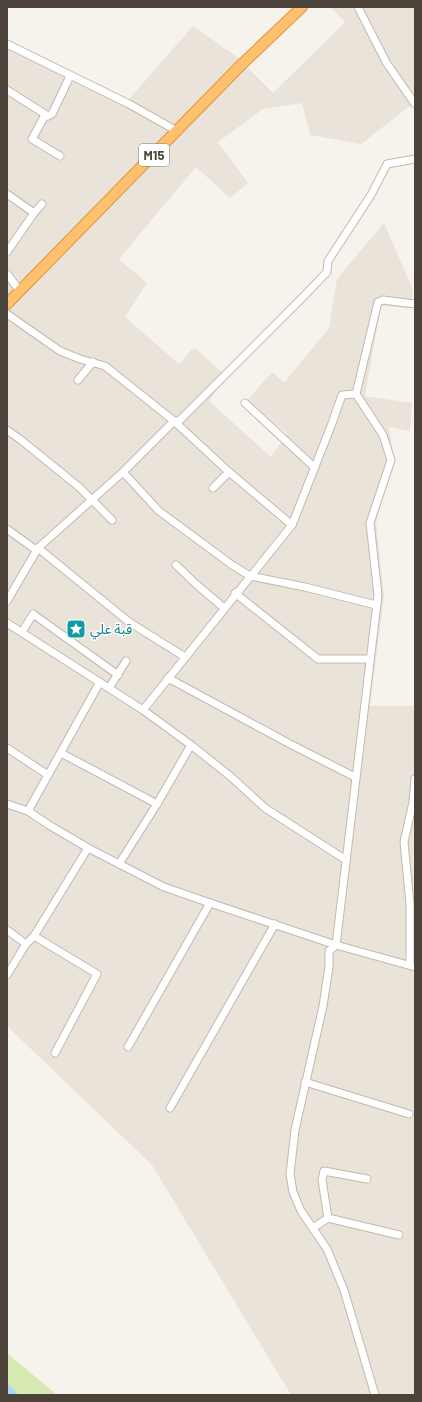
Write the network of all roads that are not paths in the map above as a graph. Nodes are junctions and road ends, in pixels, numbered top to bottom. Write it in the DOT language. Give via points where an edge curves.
graph roads {
  1 [pos="302,7"];
  2 [pos="358,7"];
  3 [pos="7,44"];
  4 [pos="70,76"];
  5 [pos="7,90"];
  6 [pos="415,104"];
  7 [pos="48,116"];
  8 [pos="176,131"];
  9 [pos="60,156"];
  10 [pos="415,159"];
  11 [pos="7,194"];
  12 [pos="42,204"];
  13 [pos="34,213"];
  14 [pos="7,252"];
  15 [pos="7,274"];
  16 [pos="20,291"];
  17 [pos="7,304"];
  18 [pos="415,304"];
  19 [pos="7,314"];
  20 [pos="93,362"];
  21 [pos="78,380"];
  22 [pos="356,394"];
  23 [pos="245,403"];
  24 [pos="174,420"];
  25 [pos="7,430"];
  26 [pos="314,467"];
  27 [pos="123,472"];
  28 [pos="229,472"];
  29 [pos="214,488"];
  30 [pos="91,500"];
  31 [pos="112,520"];
  32 [pos="292,525"];
  33 [pos="7,529"];
  34 [pos="37,549"];
  35 [pos="176,565"];
  36 [pos="250,576"];
  37 [pos="236,593"];
  38 [pos="7,601"];
  39 [pos="376,605"];
  40 [pos="224,608"];
  41 [pos="7,623"];
  42 [pos="22,632"];
  43 [pos="185,657"];
  44 [pos="370,659"];
  45 [pos="126,660"];
  46 [pos="118,675"];
  47 [pos="168,678"];
  48 [pos="100,682"];
  49 [pos="109,688"];
  50 [pos="143,710"];
  51 [pos="191,745"];
  52 [pos="7,748"];
  53 [pos="61,753"];
  54 [pos="48,775"];
  55 [pos="355,777"];
  56 [pos="415,779"];
  57 [pos="7,804"];
  58 [pos="157,804"];
  59 [pos="28,811"];
  60 [pos="88,848"];
  61 [pos="346,860"];
  62 [pos="119,864"];
  63 [pos="210,904"];
  64 [pos="275,924"];
  65 [pos="7,930"];
  66 [pos="34,936"];
  67 [pos="26,944"];
  68 [pos="336,945"];
  69 [pos="412,966"];
  70 [pos="7,975"];
  71 [pos="128,1047"];
  72 [pos="55,1053"];
  73 [pos="305,1082"];
  74 [pos="170,1108"];
  75 [pos="409,1114"];
  76 [pos="367,1179"];
  77 [pos="328,1218"];
  78 [pos="313,1228"];
  79 [pos="399,1235"];
  80 [pos="376,1395"];
  1 -- 8 [label="highway, M15"];
  2 -- 6 [label="street" via="386,62"];
  3 -- 4 [label="street"];
  4 -- 7 [label="street" via="52,114"];
  4 -- 8 [label="street" via="129,104"];
  5 -- 7 [label="street"];
  7 -- 9 [label="street" via="44,118 32,139"];
  8 -- 16 [label="highway, M15"];
  10 -- 24 [label="street" via="386,164 371,195 328,261 327,272 179,421"];
  11 -- 13 [label="street"];
  12 -- 13 [label="street"];
  13 -- 14 [label="street"];
  15 -- 16 [label="street"];
  16 -- 17 [label="highway, M15"];
  18 -- 22 [label="street" via="383,300 378,302"];
  19 -- 20 [label="street" via="60,351"];
  20 -- 21 [label="street"];
  20 -- 24 [label="street" via="105,366"];
  22 -- 26 [label="street" via="342,395"];
  22 -- 39 [label="street" via="383,435 391,460 370,523 378,595"];
  23 -- 26 [label="street"];
  24 -- 27 [label="street"];
  24 -- 28 [label="street"];
  25 -- 30 [label="street" via="79,487"];
  26 -- 32 [label="street"];
  27 -- 30 [label="street"];
  27 -- 36 [label="street" via="159,511"];
  28 -- 29 [label="street"];
  28 -- 32 [label="street"];
  30 -- 31 [label="street"];
  30 -- 34 [label="street"];
  32 -- 36 [label="street"];
  33 -- 34 [label="street"];
  34 -- 38 [label="street"];
  34 -- 43 [label="street" via="129,622"];
  35 -- 40 [label="street"];
  36 -- 37 [label="street"];
  36 -- 39 [label="street"];
  37 -- 40 [label="street"];
  37 -- 44 [label="street" via="318,659"];
  39 -- 44 [label="street"];
  40 -- 43 [label="street"];
  41 -- 42 [label="street"];
  42 -- 46 [label="street" via="33,614"];
  42 -- 48 [label="street"];
  43 -- 47 [label="street"];
  44 -- 55 [label="street"];
  45 -- 46 [label="street"];
  46 -- 49 [label="street"];
  47 -- 50 [label="street"];
  47 -- 55 [label="street"];
  48 -- 49 [label="street"];
  48 -- 53 [label="street"];
  49 -- 50 [label="street"];
  50 -- 51 [label="street"];
  51 -- 58 [label="street"];
  51 -- 61 [label="street" via="265,808"];
  52 -- 54 [label="street"];
  53 -- 54 [label="street"];
  53 -- 58 [label="street"];
  54 -- 59 [label="street"];
  55 -- 61 [label="street"];
  56 -- 69 [label="street" via="404,842"];
  57 -- 59 [label="street"];
  58 -- 62 [label="street"];
  59 -- 60 [label="street"];
  60 -- 62 [label="street"];
  60 -- 66 [label="street"];
  61 -- 68 [label="street"];
  62 -- 63 [label="street" via="164,887"];
  63 -- 64 [label="street"];
  63 -- 71 [label="street"];
  64 -- 68 [label="street"];
  64 -- 74 [label="street"];
  65 -- 67 [label="street"];
  66 -- 67 [label="street"];
  66 -- 72 [label="street" via="97,974"];
  67 -- 70 [label="street"];
  68 -- 69 [label="street"];
  68 -- 73 [label="street" via="329,951 324,1006"];
  73 -- 75 [label="street"];
  73 -- 78 [label="street" via="295,1130 290,1174 293,1192 301,1211"];
  76 -- 77 [label="street" via="324,1170 322,1180"];
  77 -- 78 [label="street"];
  77 -- 79 [label="street"];
  78 -- 80 [label="street" via="327,1249 344,1290"];
}
